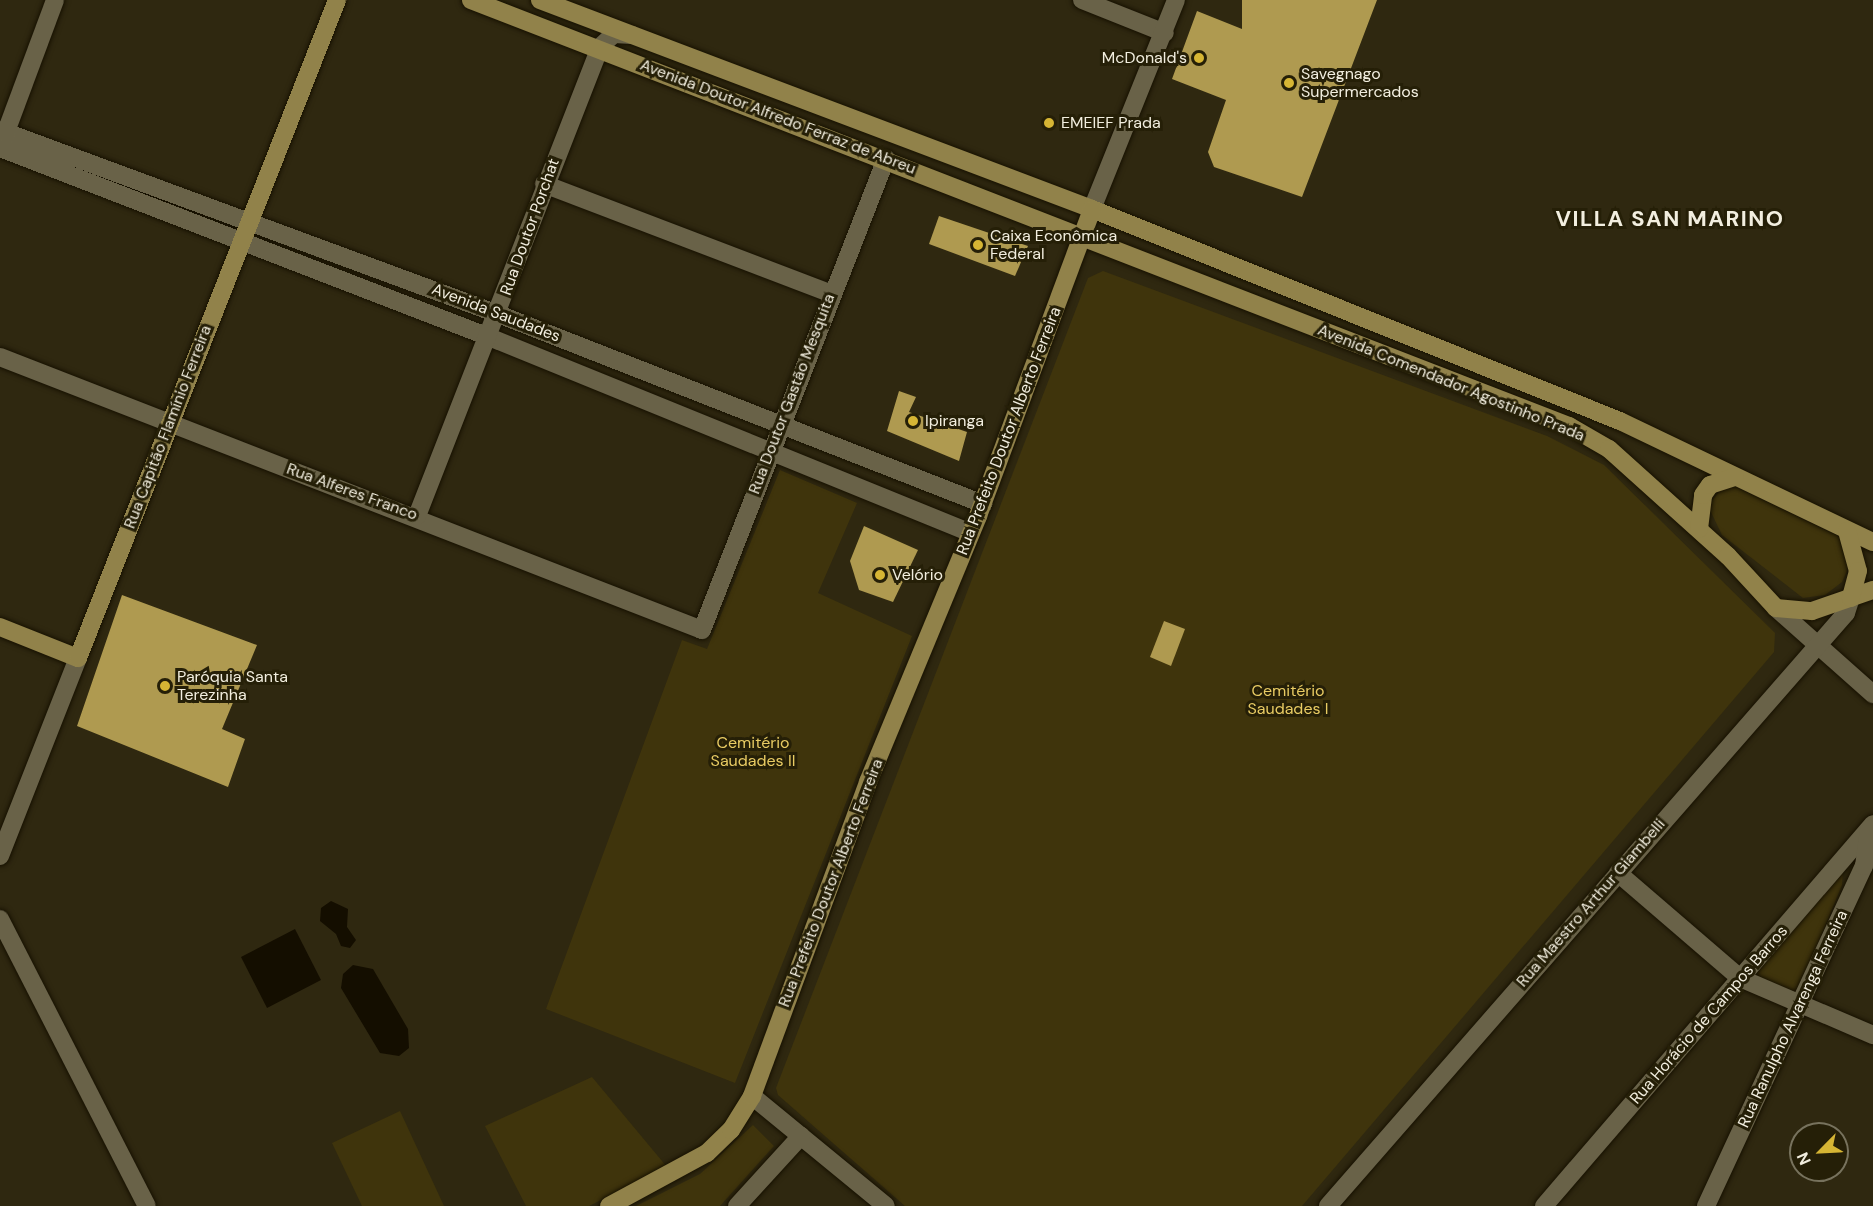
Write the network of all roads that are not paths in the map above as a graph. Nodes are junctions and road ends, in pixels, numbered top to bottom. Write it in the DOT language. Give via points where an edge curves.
graph roads {
  1 [pos="55,0"];
  2 [pos="338,0"];
  3 [pos="471,0"];
  4 [pos="540,0"];
  5 [pos="1082,0"];
  6 [pos="1176,0"];
  7 [pos="1165,33"];
  8 [pos="638,35"];
  9 [pos="600,47"];
  10 [pos="3,129"];
  11 [pos="0,147"];
  12 [pos="886,159"];
  13 [pos="544,184"];
  14 [pos="1092,209"];
  15 [pos="249,221"];
  16 [pos="1083,238"];
  17 [pos="240,242"];
  18 [pos="830,293"];
  19 [pos="498,314"];
  20 [pos="489,337"];
  21 [pos="0,357"];
  22 [pos="782,424"];
  23 [pos="169,425"];
  24 [pos="772,449"];
  25 [pos="1735,477"];
  26 [pos="983,504"];
  27 [pos="417,516"];
  28 [pos="1699,529"];
  29 [pos="1847,531"];
  30 [pos="971,533"];
  31 [pos="1873,542"];
  32 [pos="1873,590"];
  33 [pos="1851,598"];
  34 [pos="1776,608"];
  35 [pos="0,627"];
  36 [pos="702,630"];
  37 [pos="1816,645"];
  38 [pos="78,658"];
  39 [pos="1873,694"];
  40 [pos="1871,827"];
  41 [pos="0,856"];
  42 [pos="1618,873"];
  43 [pos="0,919"];
  44 [pos="1740,978"];
  45 [pos="1800,1002"];
  46 [pos="1873,1035"];
  47 [pos="752,1096"];
  48 [pos="801,1136"];
  49 [pos="147,1206"];
  50 [pos="609,1206"];
  51 [pos="737,1206"];
  52 [pos="886,1206"];
  53 [pos="1328,1206"];
  54 [pos="1544,1206"];
  55 [pos="1706,1206"];
  1 -- 10 [label="street"];
  2 -- 15 [label="main road, Rua Capitão Flamínio Ferreira"];
  3 -- 9 [label="main road, Avenida Doutor Alfredo Ferraz de Abreu"];
  4 -- 8 [label="main road, Avenida Doutor Alfredo Ferraz de Abreu"];
  5 -- 7 [label="street"];
  6 -- 7 [label="street, Rua Prefeito Doutor Alberto Ferreira"];
  7 -- 14 [label="street, Rua Prefeito Doutor Alberto Ferreira"];
  8 -- 9 [label="street" via="614,34"];
  8 -- 14 [label="main road, Avenida Doutor Alfredo Ferraz de Abreu"];
  9 -- 12 [label="main road, Avenida Doutor Alfredo Ferraz de Abreu"];
  9 -- 13 [label="street, Rua Doutor Porchat"];
  10 -- 11 [label="street"];
  10 -- 15 [label="street, Avenida Saudades"];
  11 -- 17 [label="street, Avenida Saudades"];
  12 -- 16 [label="main road, Avenida Doutor Alfredo Ferraz de Abreu"];
  12 -- 18 [label="street, Rua Doutor Gastão Mesquita"];
  13 -- 18 [label="street"];
  13 -- 19 [label="street, Rua Doutor Porchat"];
  14 -- 16 [label="main road, Rua Prefeito Doutor Alberto Ferreira"];
  14 -- 25 [label="main road, Avenida Comendador Agostinho Prada" via="1620,421"];
  15 -- 17 [label="main road, Rua Capitão Flamínio Ferreira"];
  15 -- 19 [label="street, Avenida Saudades"];
  16 -- 26 [label="main road, Rua Prefeito Doutor Alberto Ferreira"];
  16 -- 28 [label="main road, Avenida Comendador Agostinho Prada" via="1569,426 1609,449"];
  17 -- 20 [label="street, Avenida Saudades"];
  17 -- 23 [label="main road, Rua Capitão Flamínio Ferreira"];
  18 -- 22 [label="street, Rua Doutor Gastão Mesquita"];
  19 -- 20 [label="street, Rua Doutor Porchat"];
  19 -- 22 [label="street, Avenida Saudades"];
  20 -- 24 [label="street, Avenida Saudades"];
  20 -- 27 [label="street, Rua Doutor Porchat"];
  21 -- 23 [label="street, Rua Alferes Franco"];
  22 -- 24 [label="street, Rua Doutor Gastão Mesquita"];
  22 -- 26 [label="street, Avenida Saudades"];
  23 -- 27 [label="street, Rua Alferes Franco"];
  23 -- 38 [label="main road, Rua Capitão Flamínio Ferreira"];
  24 -- 30 [label="street, Avenida Saudades"];
  24 -- 36 [label="street, Rua Doutor Gastão Mesquita"];
  25 -- 28 [label="main road" via="1710,485 1703,495"];
  25 -- 29 [label="main road, Avenida Comendador Agostinho Prada"];
  26 -- 30 [label="main road, Rua Prefeito Doutor Alberto Ferreira"];
  27 -- 36 [label="street, Rua Alferes Franco"];
  28 -- 34 [label="main road, Avenida Comendador Agostinho Prada"];
  29 -- 31 [label="main road, Avenida Comendador Agostinho Prada"];
  29 -- 33 [label="main road" via="1858,571"];
  30 -- 47 [label="main road, Rua Prefeito Doutor Alberto Ferreira" via="868,782"];
  32 -- 33 [label="main road"];
  33 -- 34 [label="main road" via="1812,611"];
  33 -- 37 [label="street, Rua Maestro Arthur Giambelli" via="1846,613"];
  34 -- 37 [label="street"];
  35 -- 38 [label="main road"];
  37 -- 39 [label="street"];
  37 -- 42 [label="street, Rua Maestro Arthur Giambelli"];
  38 -- 41 [label="street, Rua Capitão Flamínio Ferreira"];
  40 -- 44 [label="street, Rua Horácio de Campos Barros"];
  40 -- 45 [label="street, Rua Ranulpho Alvarenga Ferreira" via="1864,866"];
  42 -- 44 [label="street"];
  42 -- 53 [label="street, Rua Maestro Arthur Giambelli"];
  43 -- 49 [label="street"];
  44 -- 45 [label="street"];
  44 -- 54 [label="street, Rua Horácio de Campos Barros"];
  45 -- 46 [label="street"];
  45 -- 55 [label="street, Rua Ranulpho Alvarenga Ferreira"];
  47 -- 48 [label="street"];
  47 -- 50 [label="main road, Rua Prefeito Doutor Alberto Ferreira" via="730,1130 707,1153"];
  48 -- 51 [label="street"];
  48 -- 52 [label="street"];
}
